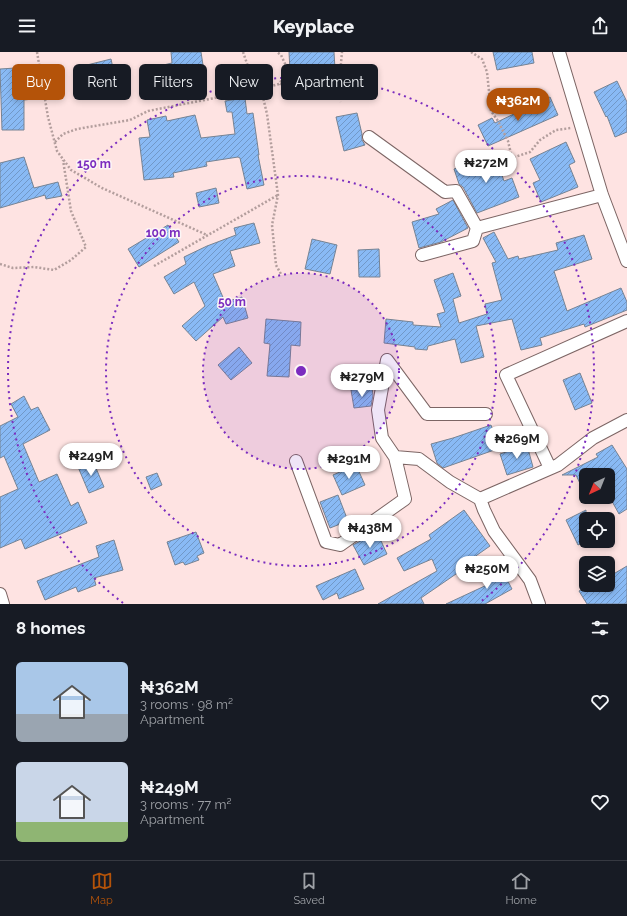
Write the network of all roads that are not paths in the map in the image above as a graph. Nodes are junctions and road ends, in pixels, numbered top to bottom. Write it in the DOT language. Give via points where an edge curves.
graph roads {
  1 [pos="559,52"];
  2 [pos="369,137"];
  3 [pos="602,195"];
  4 [pos="476,228"];
  5 [pos="422,256"];
  6 [pos="627,261"];
  7 [pos="627,321"];
  8 [pos="486,414"];
  9 [pos="627,420"];
  10 [pos="395,457"];
  11 [pos="296,460"];
  12 [pos="550,468"];
  13 [pos="480,499"];
  14 [pos="0,594"];
  15 [pos="3,604"];
  16 [pos="539,604"];
  1 -- 3 [label="street"];
  2 -- 4 [label="street" via="446,192 456,191"];
  3 -- 4 [label="street"];
  3 -- 6 [label="street"];
  4 -- 5 [label="street" via="472,241"];
  7 -- 12 [label="street" via="506,375"];
  8 -- 10 [label="street" via="427,414 387,360 378,410 382,438"];
  9 -- 12 [label="street" via="593,438 558,465"];
  10 -- 11 [label="street" via="406,499 340,545 326,542"];
  10 -- 13 [label="street" via="419,459 450,482"];
  12 -- 13 [label="street"];
  13 -- 16 [label="street" via="494,531 530,580"];
  14 -- 15 [label="street"];
}
